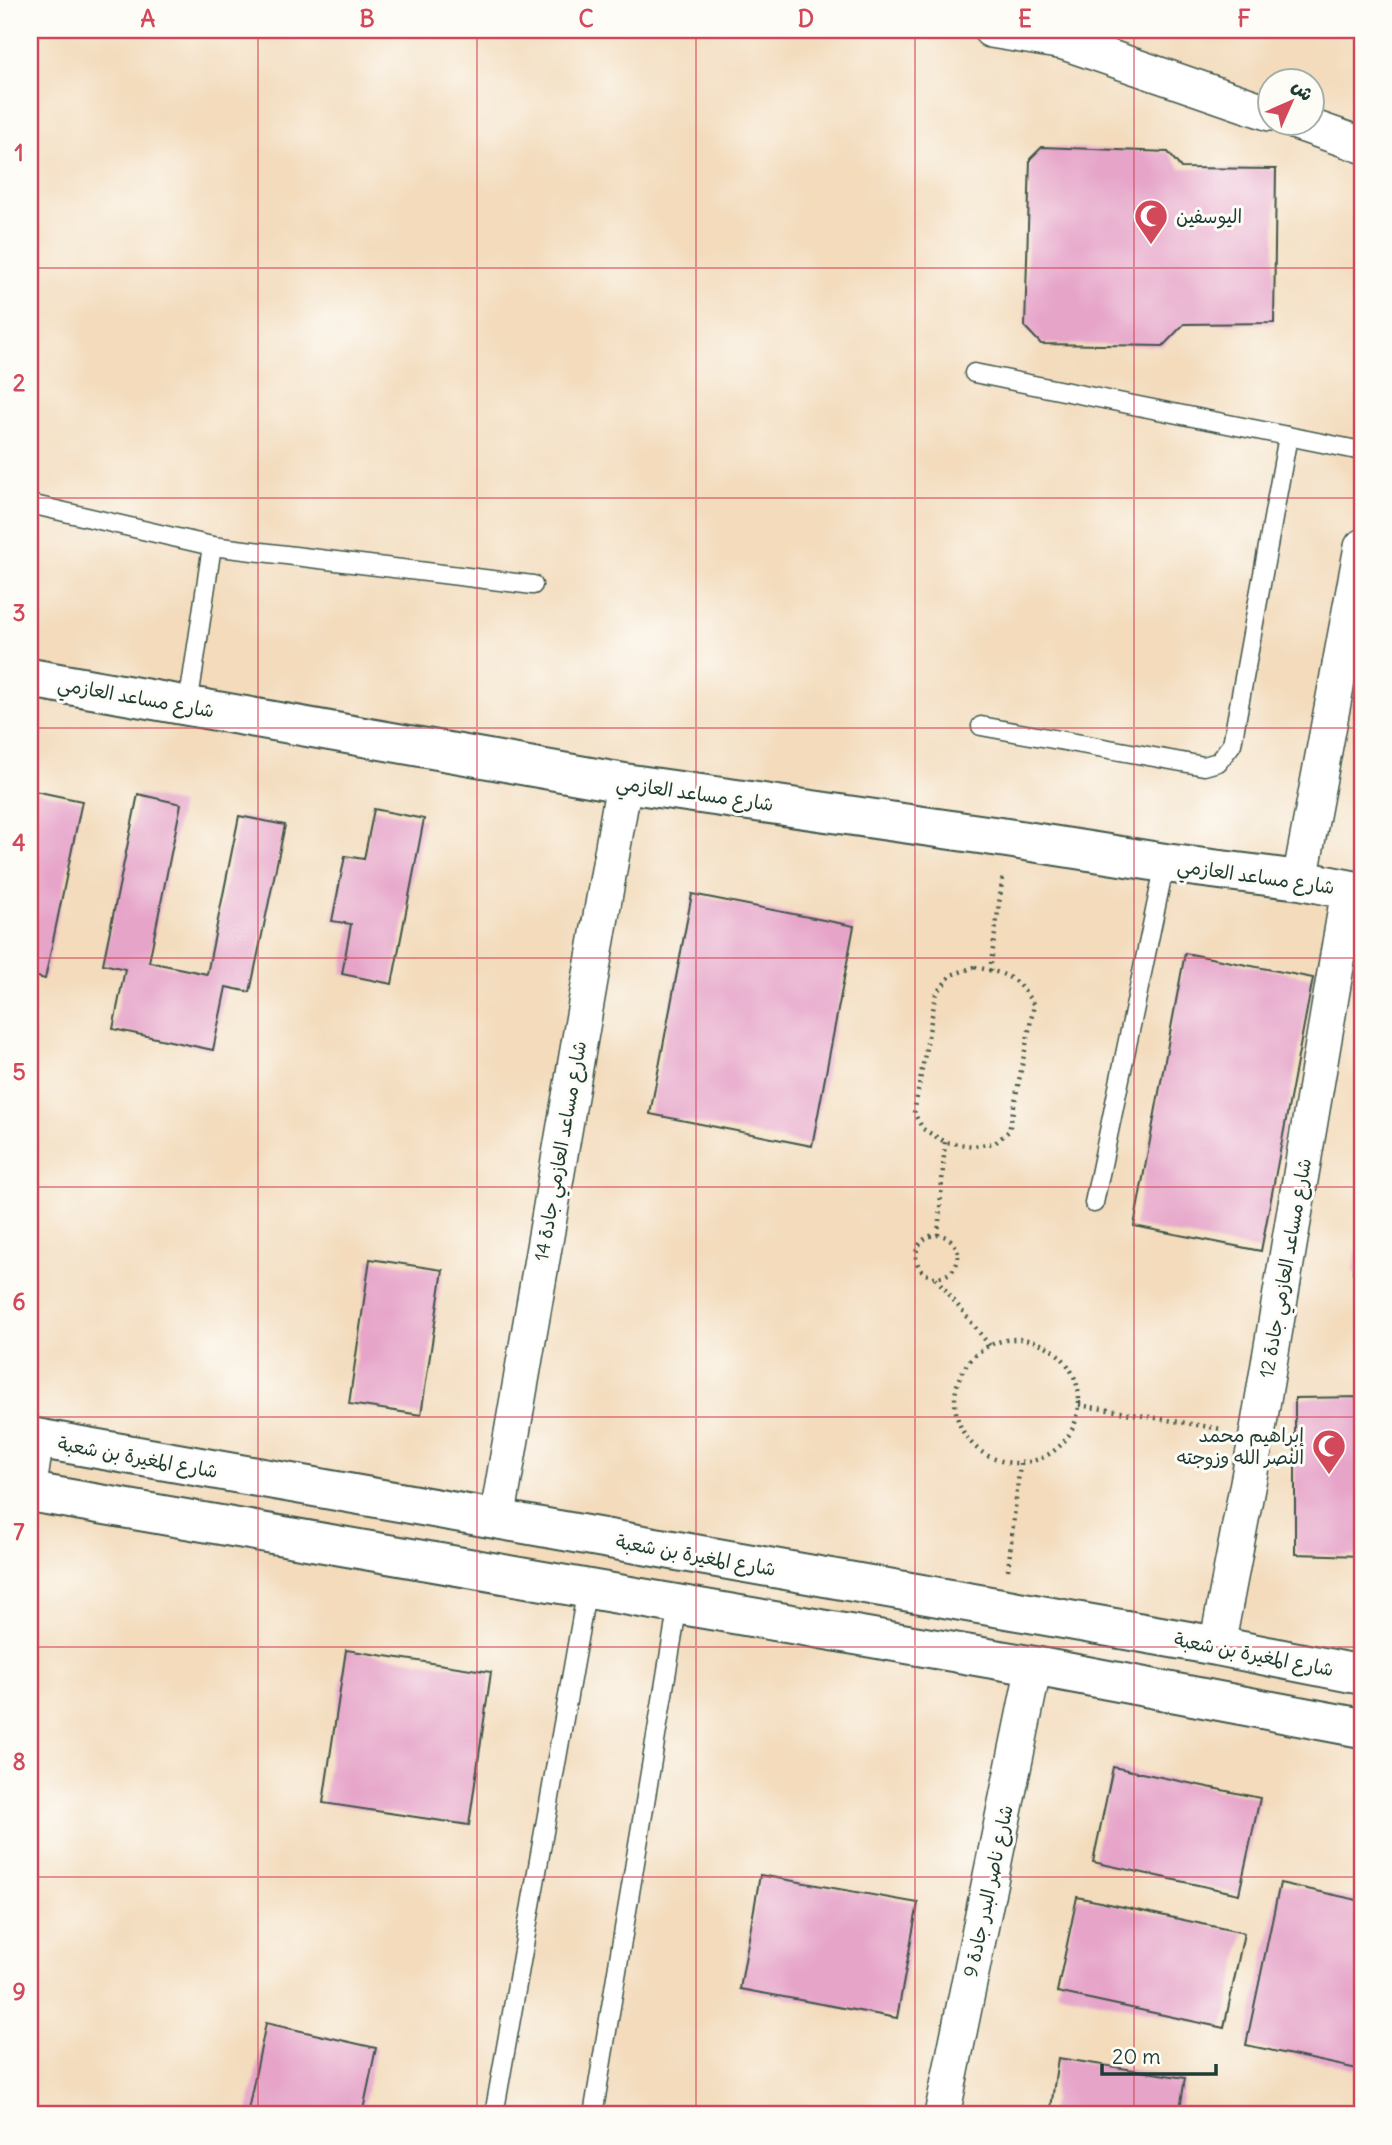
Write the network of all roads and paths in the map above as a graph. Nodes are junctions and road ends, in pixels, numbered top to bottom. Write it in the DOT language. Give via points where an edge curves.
graph roads {
  1 [pos="990,30"];
  2 [pos="1069,36"];
  3 [pos="1256,108"];
  4 [pos="1326,132"];
  5 [pos="1362,145"];
  6 [pos="974,373"];
  7 [pos="1288,436"];
  8 [pos="1362,452"];
  9 [pos="30,504"];
  10 [pos="212,546"];
  11 [pos="1362,547"];
  12 [pos="533,585"];
  13 [pos="30,678"];
  14 [pos="188,706"];
  15 [pos="981,726"];
  16 [pos="624,783"];
  17 [pos="1007,838"];
  18 [pos="1165,863"];
  19 [pos="1300,880"];
  20 [pos="1356,891"];
  21 [pos="990,971"];
  22 [pos="945,1142"];
  23 [pos="1094,1203"];
  24 [pos="938,1235"];
  25 [pos="936,1278"];
  26 [pos="990,1346"];
  27 [pos="1079,1405"];
  28 [pos="1257,1434"];
  29 [pos="33,1438"];
  30 [pos="1020,1464"];
  31 [pos="30,1479"];
  32 [pos="30,1492"];
  33 [pos="497,1520"];
  34 [pos="587,1588"];
  35 [pos="678,1604"];
  36 [pos="1004,1609"];
  37 [pos="1217,1646"];
  38 [pos="1034,1666"];
  39 [pos="1362,1675"];
  40 [pos="1362,1728"];
  41 [pos="494,2115"];
  42 [pos="593,2115"];
  43 [pos="942,2115"];
  1 -- 2 [label="street"];
  2 -- 3 [label="street"];
  4 -- 5 [label="street"];
  6 -- 7 [label="lane"];
  7 -- 8 [label="lane"];
  7 -- 15 [label="lane" via="1232,744 1218,762 1204,766"];
  9 -- 10 [label="lane"];
  10 -- 12 [label="lane"];
  10 -- 14 [label="lane"];
  11 -- 19 [label="street"];
  13 -- 14 [label="main road, شارع مساعد العازمي"];
  14 -- 16 [label="main road, شارع مساعد العازمي"];
  16 -- 17 [label="main road, شارع مساعد العازمي"];
  16 -- 33 [label="street, شارع مساعد العازمي جادة 14"];
  17 -- 18 [label="main road, شارع مساعد العازمي"];
  17 -- 21 [label="path"];
  18 -- 19 [label="main road, شارع مساعد العازمي"];
  18 -- 23 [label="lane"];
  19 -- 20 [label="main road, شارع مساعد العازمي"];
  20 -- 28 [label="street, شارع مساعد العازمي جادة 12"];
  21 -- 22 [label="path" via="975,967 951,975 936,994 914,1113 923,1129"];
  21 -- 22 [label="path" via="1021,985 1034,1005 1009,1131 995,1143"];
  22 -- 24 [label="path"];
  24 -- 25 [label="path" via="953,1242 958,1253 957,1265 948,1275"];
  24 -- 25 [label="path" via="920,1242 915,1253 925,1275"];
  25 -- 26 [label="path"];
  26 -- 27 [label="path" via="1026,1339 1048,1347 1065,1362 1076,1382"];
  26 -- 30 [label="path" via="965,1365 956,1387 955,1410 962,1432 976,1449 997,1461"];
  27 -- 28 [label="path"];
  27 -- 30 [label="path" via="1074,1427 1061,1446 1042,1459"];
  28 -- 37 [label="street, شارع مساعد العازمي جادة 12"];
  29 -- 31 [label="street"];
  29 -- 33 [label="main road, شارع المغيرة بن شعبة"];
  30 -- 36 [label="path"];
  32 -- 34 [label="main road"];
  33 -- 36 [label="main road, شارع المغيرة بن شعبة"];
  34 -- 35 [label="main road"];
  34 -- 41 [label="lane"];
  35 -- 38 [label="main road"];
  35 -- 42 [label="lane"];
  36 -- 37 [label="main road, شارع المغيرة بن شعبة"];
  37 -- 39 [label="main road, شارع المغيرة بن شعبة"];
  38 -- 40 [label="main road"];
  38 -- 43 [label="street, شارع ناصر البدر جادة 9"];
}
